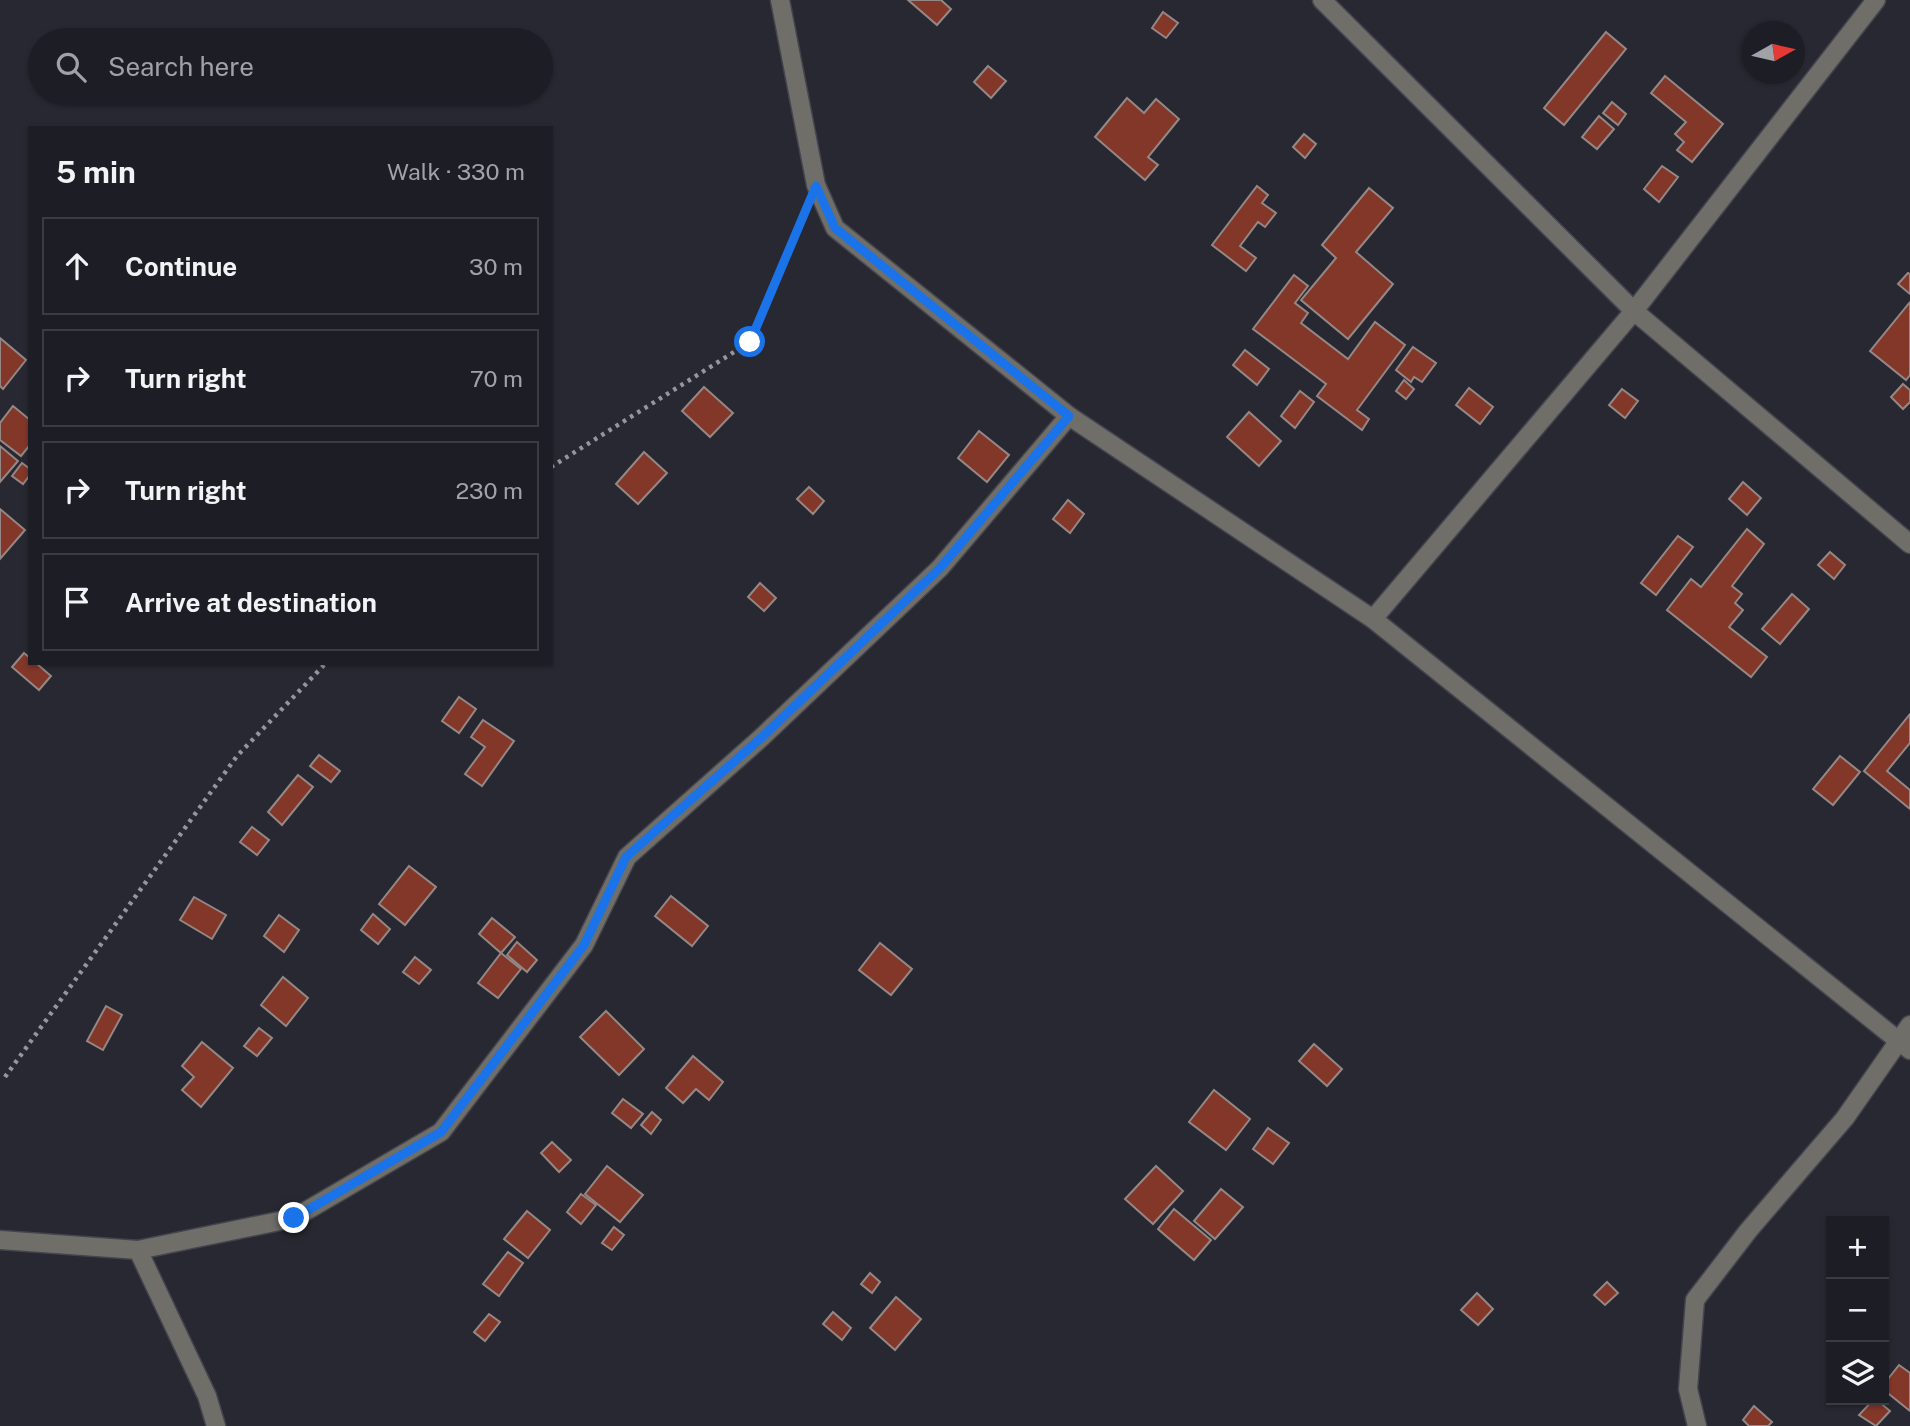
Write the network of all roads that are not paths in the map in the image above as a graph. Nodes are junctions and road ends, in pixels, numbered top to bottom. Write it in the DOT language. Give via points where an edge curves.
graph roads {
  1 [pos="780,0"];
  2 [pos="1322,0"];
  3 [pos="1876,0"];
  4 [pos="1634,311"];
  5 [pos="1069,416"];
  6 [pos="1910,544"];
  7 [pos="1373,620"];
  8 [pos="1910,1025"];
  9 [pos="1904,1045"];
  10 [pos="0,1240"];
  11 [pos="138,1250"];
  12 [pos="216,1426"];
  13 [pos="1697,1426"];
  1 -- 5 [label="street" via="816,186 835,228"];
  2 -- 4 [label="street"];
  3 -- 4 [label="street"];
  4 -- 6 [label="street"];
  4 -- 7 [label="street"];
  5 -- 7 [label="street"];
  5 -- 11 [label="street" via="940,568 762,737 626,857 584,945 441,1132 294,1218"];
  7 -- 9 [label="street"];
  8 -- 9 [label="street"];
  9 -- 13 [label="street" via="1695,1300 1688,1390"];
  10 -- 11 [label="street"];
  11 -- 12 [label="street" via="207,1395"];
}
